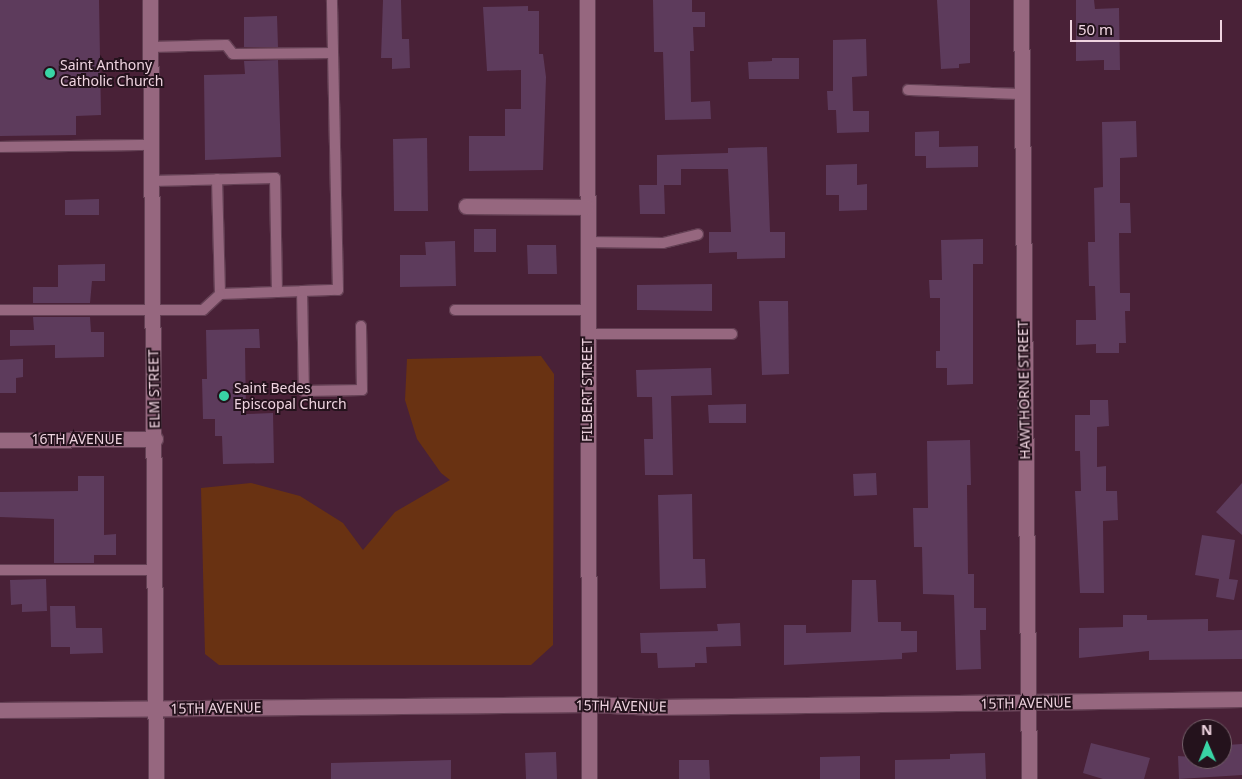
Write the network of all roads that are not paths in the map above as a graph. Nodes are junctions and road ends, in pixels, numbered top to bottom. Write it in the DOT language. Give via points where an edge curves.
graph roads {
  1 [pos="150,0"];
  2 [pos="332,0"];
  3 [pos="587,0"];
  4 [pos="1020,0"];
  5 [pos="150,47"];
  6 [pos="333,53"];
  7 [pos="908,90"];
  8 [pos="1022,94"];
  9 [pos="152,145"];
  10 [pos="0,146"];
  11 [pos="217,180"];
  12 [pos="152,181"];
  13 [pos="466,206"];
  14 [pos="586,207"];
  15 [pos="698,234"];
  16 [pos="586,242"];
  17 [pos="302,291"];
  18 [pos="277,292"];
  19 [pos="220,294"];
  20 [pos="153,309"];
  21 [pos="0,310"];
  22 [pos="455,310"];
  23 [pos="587,310"];
  24 [pos="361,326"];
  25 [pos="586,334"];
  26 [pos="732,334"];
  27 [pos="155,439"];
  28 [pos="0,440"];
  29 [pos="0,570"];
  30 [pos="155,570"];
  31 [pos="1242,699"];
  32 [pos="1029,703"];
  33 [pos="588,704"];
  34 [pos="156,709"];
  35 [pos="0,710"];
  36 [pos="156,779"];
  37 [pos="589,779"];
  38 [pos="1029,779"];
  1 -- 5 [label="street, ELM STREET"];
  2 -- 6 [label="lane"];
  3 -- 14 [label="street, FILBERT STREET"];
  4 -- 8 [label="street, HAWTHORNE STREET"];
  5 -- 6 [label="lane" via="226,45 233,54"];
  5 -- 9 [label="street, ELM STREET"];
  6 -- 17 [label="lane" via="338,290"];
  7 -- 8 [label="lane"];
  8 -- 32 [label="street, HAWTHORNE STREET"];
  9 -- 10 [label="lane"];
  9 -- 12 [label="street, ELM STREET"];
  11 -- 12 [label="lane"];
  11 -- 18 [label="lane" via="275,178"];
  11 -- 19 [label="lane"];
  12 -- 20 [label="street, ELM STREET"];
  13 -- 14 [label="street"];
  14 -- 16 [label="street, FILBERT STREET"];
  15 -- 16 [label="lane" via="663,243"];
  16 -- 23 [label="street, FILBERT STREET"];
  17 -- 18 [label="lane"];
  17 -- 24 [label="lane" via="304,391 362,390"];
  18 -- 19 [label="lane"];
  19 -- 20 [label="lane" via="203,310"];
  20 -- 21 [label="lane"];
  20 -- 27 [label="street, ELM STREET"];
  22 -- 23 [label="lane"];
  23 -- 25 [label="street, FILBERT STREET"];
  25 -- 26 [label="lane"];
  25 -- 33 [label="street, FILBERT STREET"];
  27 -- 28 [label="street, 16TH AVENUE"];
  27 -- 30 [label="street, ELM STREET"];
  29 -- 30 [label="lane"];
  30 -- 34 [label="street, ELM STREET"];
  31 -- 32 [label="street, 15TH AVENUE"];
  32 -- 33 [label="street, 15TH AVENUE" via="656,707"];
  32 -- 38 [label="street, HAWTHORNE STREET"];
  33 -- 34 [label="street, 15TH AVENUE"];
  33 -- 37 [label="street, FILBERT STREET"];
  34 -- 35 [label="street, 15TH AVENUE"];
  34 -- 36 [label="street, ELM STREET"];
}
